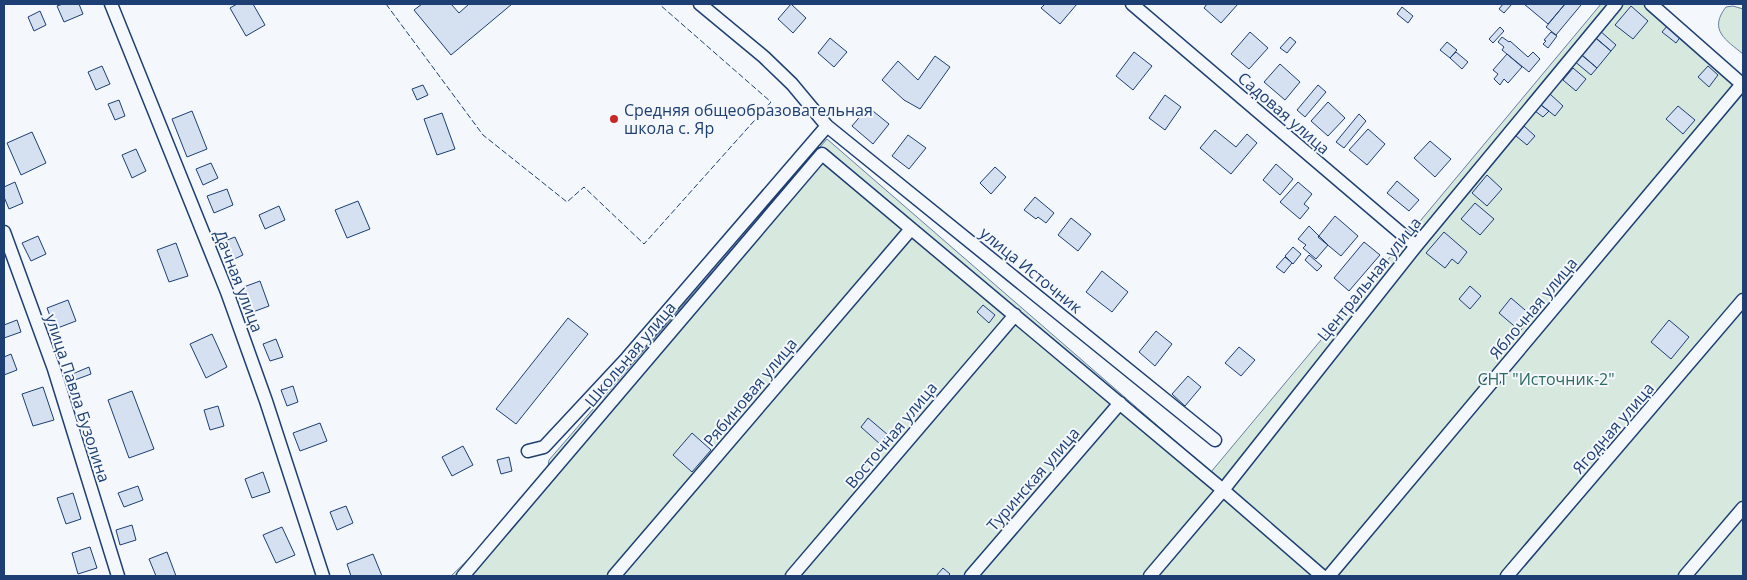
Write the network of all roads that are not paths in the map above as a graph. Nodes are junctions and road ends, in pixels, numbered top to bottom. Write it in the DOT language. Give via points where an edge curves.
graph roads {
  1 [pos="111,4"];
  2 [pos="700,4"];
  3 [pos="1132,4"];
  4 [pos="1616,4"];
  5 [pos="1651,4"];
  6 [pos="1743,84"];
  7 [pos="827,126"];
  8 [pos="911,228"];
  9 [pos="4,232"];
  10 [pos="1416,246"];
  11 [pos="1743,300"];
  12 [pos="1015,315"];
  13 [pos="1120,404"];
  14 [pos="1215,440"];
  15 [pos="528,450"];
  16 [pos="1223,490"];
  17 [pos="1743,508"];
  18 [pos="118,576"];
  19 [pos="323,576"];
  20 [pos="463,576"];
  21 [pos="614,576"];
  22 [pos="792,576"];
  23 [pos="971,576"];
  24 [pos="1150,576"];
  25 [pos="1322,576"];
  26 [pos="1329,576"];
  27 [pos="1507,576"];
  28 [pos="1685,576"];
  1 -- 19 [label="street, Дачная улица" via="228,292"];
  2 -- 7 [label="street, улица Источник" via="764,57"];
  3 -- 10 [label="street, Садовая улица"];
  4 -- 10 [label="street, Центральная улица"];
  5 -- 6 [label="street"];
  6 -- 26 [label="street, Яблочная улица"];
  7 -- 14 [label="street, улица Источник"];
  7 -- 15 [label="street" via="620,365 544,447"];
  8 -- 12 [label="street"];
  8 -- 20 [label="street, Школьная улица" via="822,154"];
  8 -- 21 [label="street, Рябиновая улица"];
  9 -- 18 [label="street, улица Павла Бузолина" via="54,369"];
  10 -- 16 [label="street, Центральная улица"];
  11 -- 27 [label="street, Ягодная улица"];
  12 -- 13 [label="street"];
  12 -- 22 [label="street, Восточная улица"];
  13 -- 16 [label="street"];
  13 -- 23 [label="street, Туринская улица"];
  16 -- 24 [label="street, Центральная улица"];
  16 -- 25 [label="street"];
  17 -- 28 [label="street"];
}
